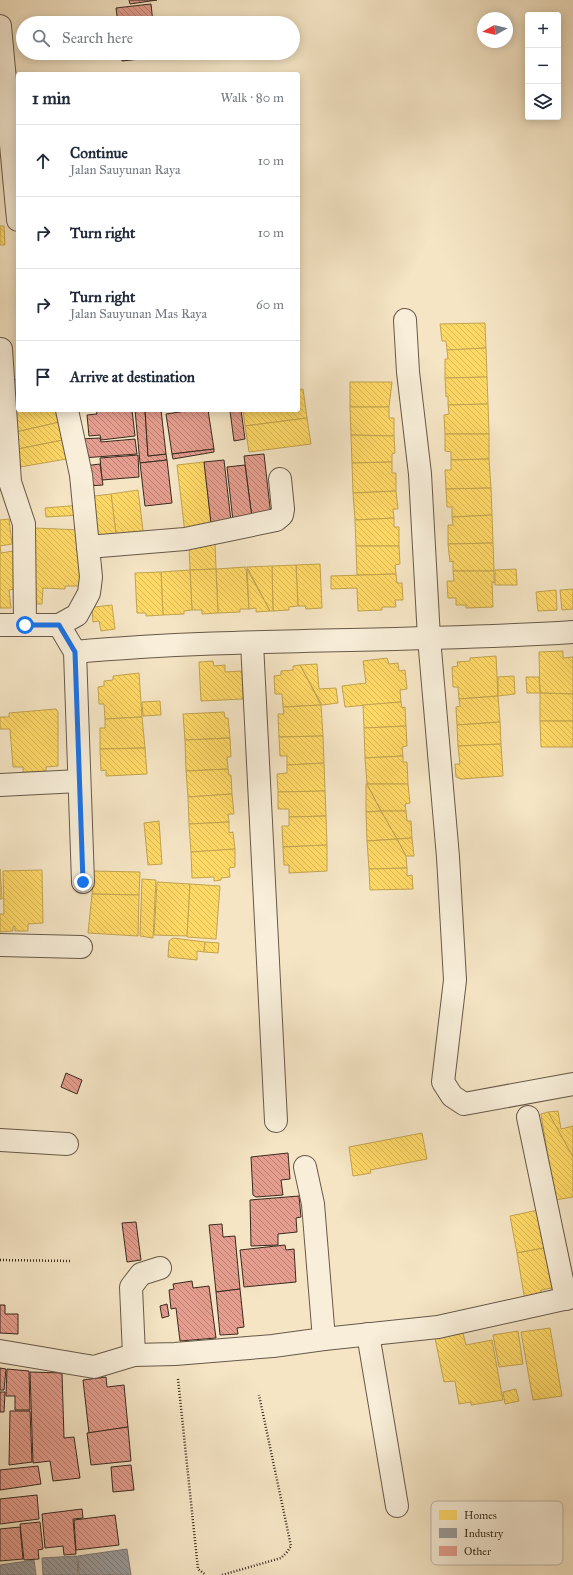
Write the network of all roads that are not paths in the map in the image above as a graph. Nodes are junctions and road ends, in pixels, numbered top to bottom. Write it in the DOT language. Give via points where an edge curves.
graph roads {
  1 [pos="0,26"];
  2 [pos="16,198"];
  3 [pos="406,320"];
  4 [pos="6,348"];
  5 [pos="66,412"];
  6 [pos="280,479"];
  7 [pos="88,547"];
  8 [pos="0,625"];
  9 [pos="25,625"];
  10 [pos="59,625"];
  11 [pos="573,632"];
  12 [pos="428,638"];
  13 [pos="252,643"];
  14 [pos="75,652"];
  15 [pos="79,781"];
  16 [pos="0,785"];
  17 [pos="83,882"];
  18 [pos="0,945"];
  19 [pos="81,947"];
  20 [pos="573,1084"];
  21 [pos="528,1116"];
  22 [pos="276,1122"];
  23 [pos="0,1140"];
  24 [pos="67,1144"];
  25 [pos="305,1167"];
  26 [pos="160,1268"];
  27 [pos="569,1298"];
  28 [pos="368,1334"];
  29 [pos="324,1339"];
  30 [pos="0,1351"];
  31 [pos="134,1355"];
  32 [pos="397,1506"];
  1 -- 2 [label="street"];
  3 -- 12 [label="street" via="408,372 420,474"];
  4 -- 9 [label="street" via="10,482 24,524"];
  5 -- 7 [label="street" via="81,475"];
  6 -- 7 [label="street" via="283,509 282,515 276,520 185,539"];
  7 -- 10 [label="street" via="91,577 89,593 77,615"];
  8 -- 9 [label="street"];
  9 -- 10 [label="street"];
  10 -- 14 [label="street"];
  11 -- 12 [label="street"];
  12 -- 13 [label="street"];
  12 -- 20 [label="street" via="448,857 455,980 443,1082 452,1096 464,1104"];
  13 -- 14 [label="street"];
  13 -- 22 [label="street"];
  14 -- 15 [label="street"];
  15 -- 16 [label="street"];
  15 -- 17 [label="street"];
  18 -- 19 [label="street"];
  21 -- 27 [label="street"];
  23 -- 24 [label="street"];
  25 -- 29 [label="street" via="313,1204"];
  26 -- 31 [label="street" via="141,1274 131,1287"];
  27 -- 28 [label="street" via="438,1327"];
  28 -- 29 [label="street"];
  28 -- 32 [label="street"];
  29 -- 31 [label="street" via="274,1346"];
  30 -- 31 [label="street" via="94,1367"];
}
